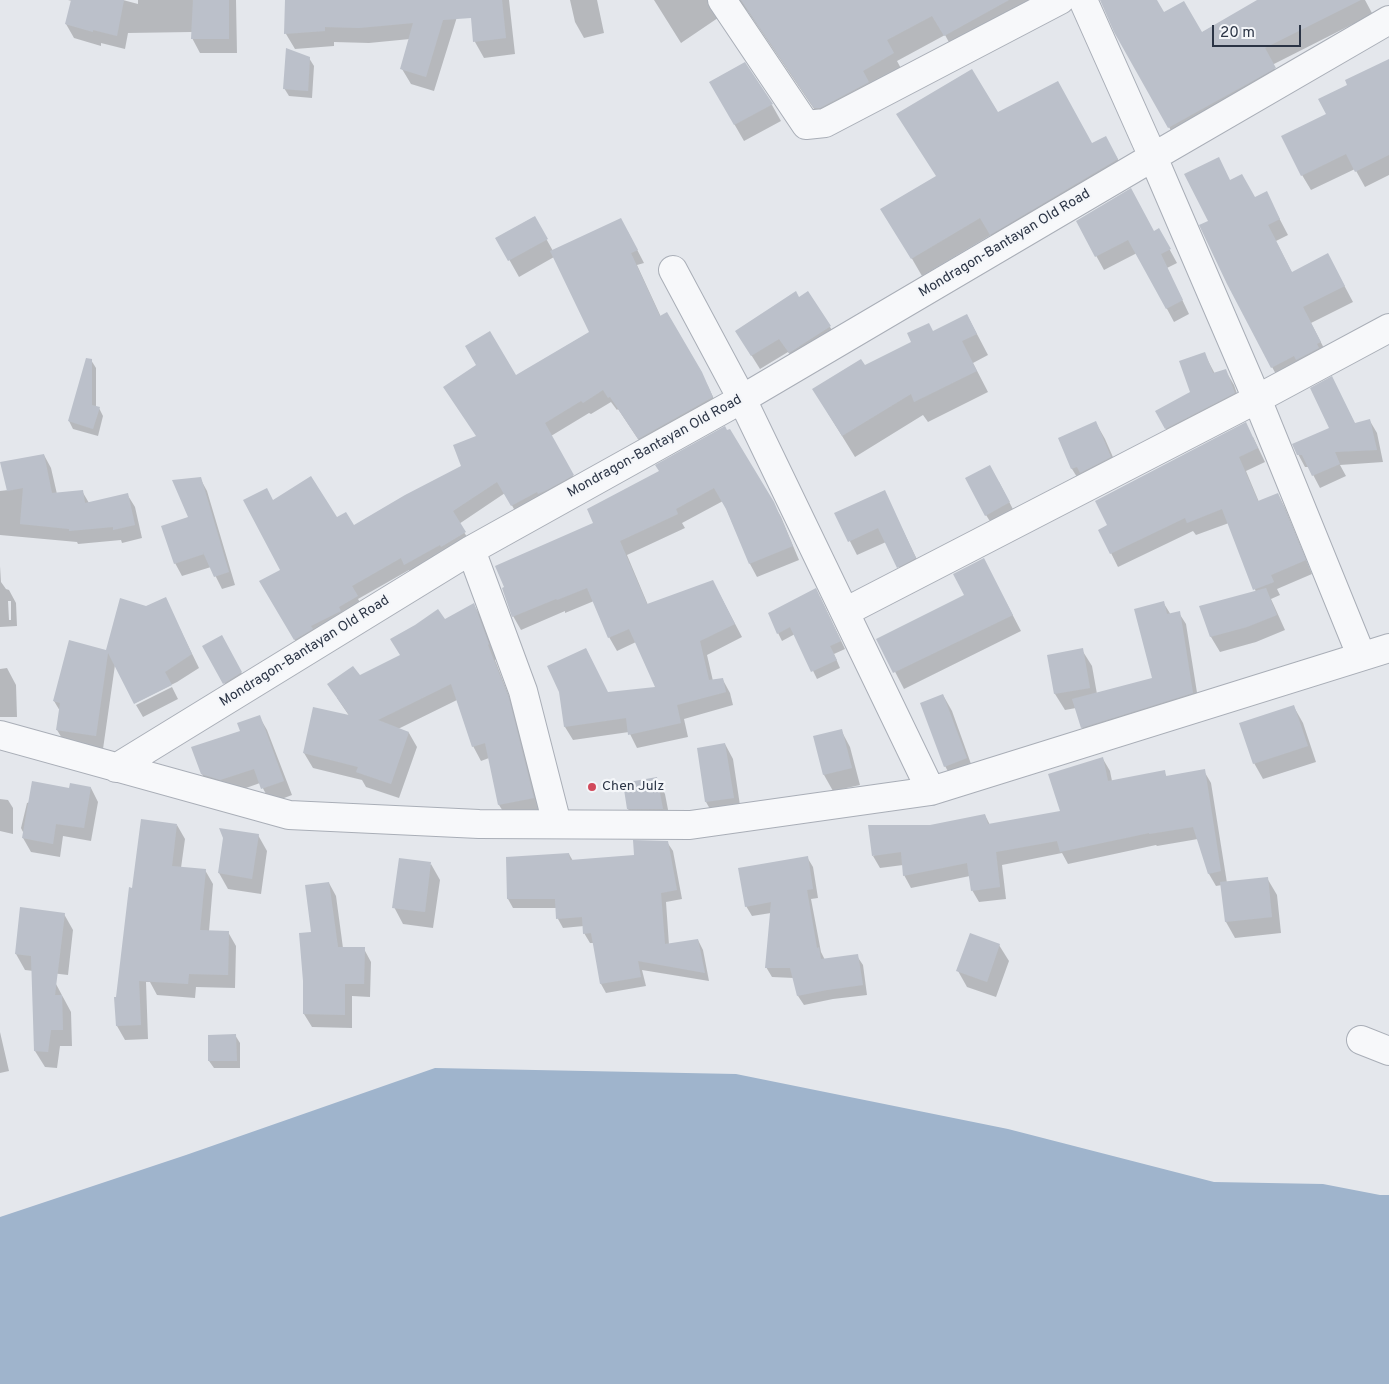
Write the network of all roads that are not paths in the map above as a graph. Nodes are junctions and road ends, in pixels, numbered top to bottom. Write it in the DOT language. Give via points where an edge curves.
graph roads {
  1 [pos="722,0"];
  2 [pos="1060,0"];
  3 [pos="1083,0"];
  4 [pos="1389,20"];
  5 [pos="1152,156"];
  6 [pos="673,270"];
  7 [pos="1389,328"];
  8 [pos="742,399"];
  9 [pos="1257,399"];
  10 [pos="472,550"];
  11 [pos="845,612"];
  12 [pos="1389,648"];
  13 [pos="1361,656"];
  14 [pos="0,735"];
  15 [pos="116,768"];
  16 [pos="931,791"];
  17 [pos="557,824"];
  18 [pos="1361,1040"];
  19 [pos="1389,1051"];
  1 -- 2 [label="street" via="806,125 825,123"];
  3 -- 5 [label="street"];
  4 -- 5 [label="street, Mondragon-Bantayan Old Road"];
  5 -- 8 [label="street, Mondragon-Bantayan Old Road"];
  5 -- 9 [label="street"];
  6 -- 8 [label="street"];
  7 -- 9 [label="street"];
  8 -- 10 [label="street, Mondragon-Bantayan Old Road"];
  8 -- 11 [label="street"];
  9 -- 11 [label="street"];
  9 -- 13 [label="street"];
  10 -- 15 [label="street, Mondragon-Bantayan Old Road"];
  10 -- 17 [label="street" via="524,691"];
  11 -- 16 [label="street"];
  12 -- 13 [label="street"];
  13 -- 16 [label="street"];
  14 -- 15 [label="street"];
  15 -- 17 [label="street" via="289,815 479,824"];
  16 -- 17 [label="street" via="690,825"];
  18 -- 19 [label="street"];
}
